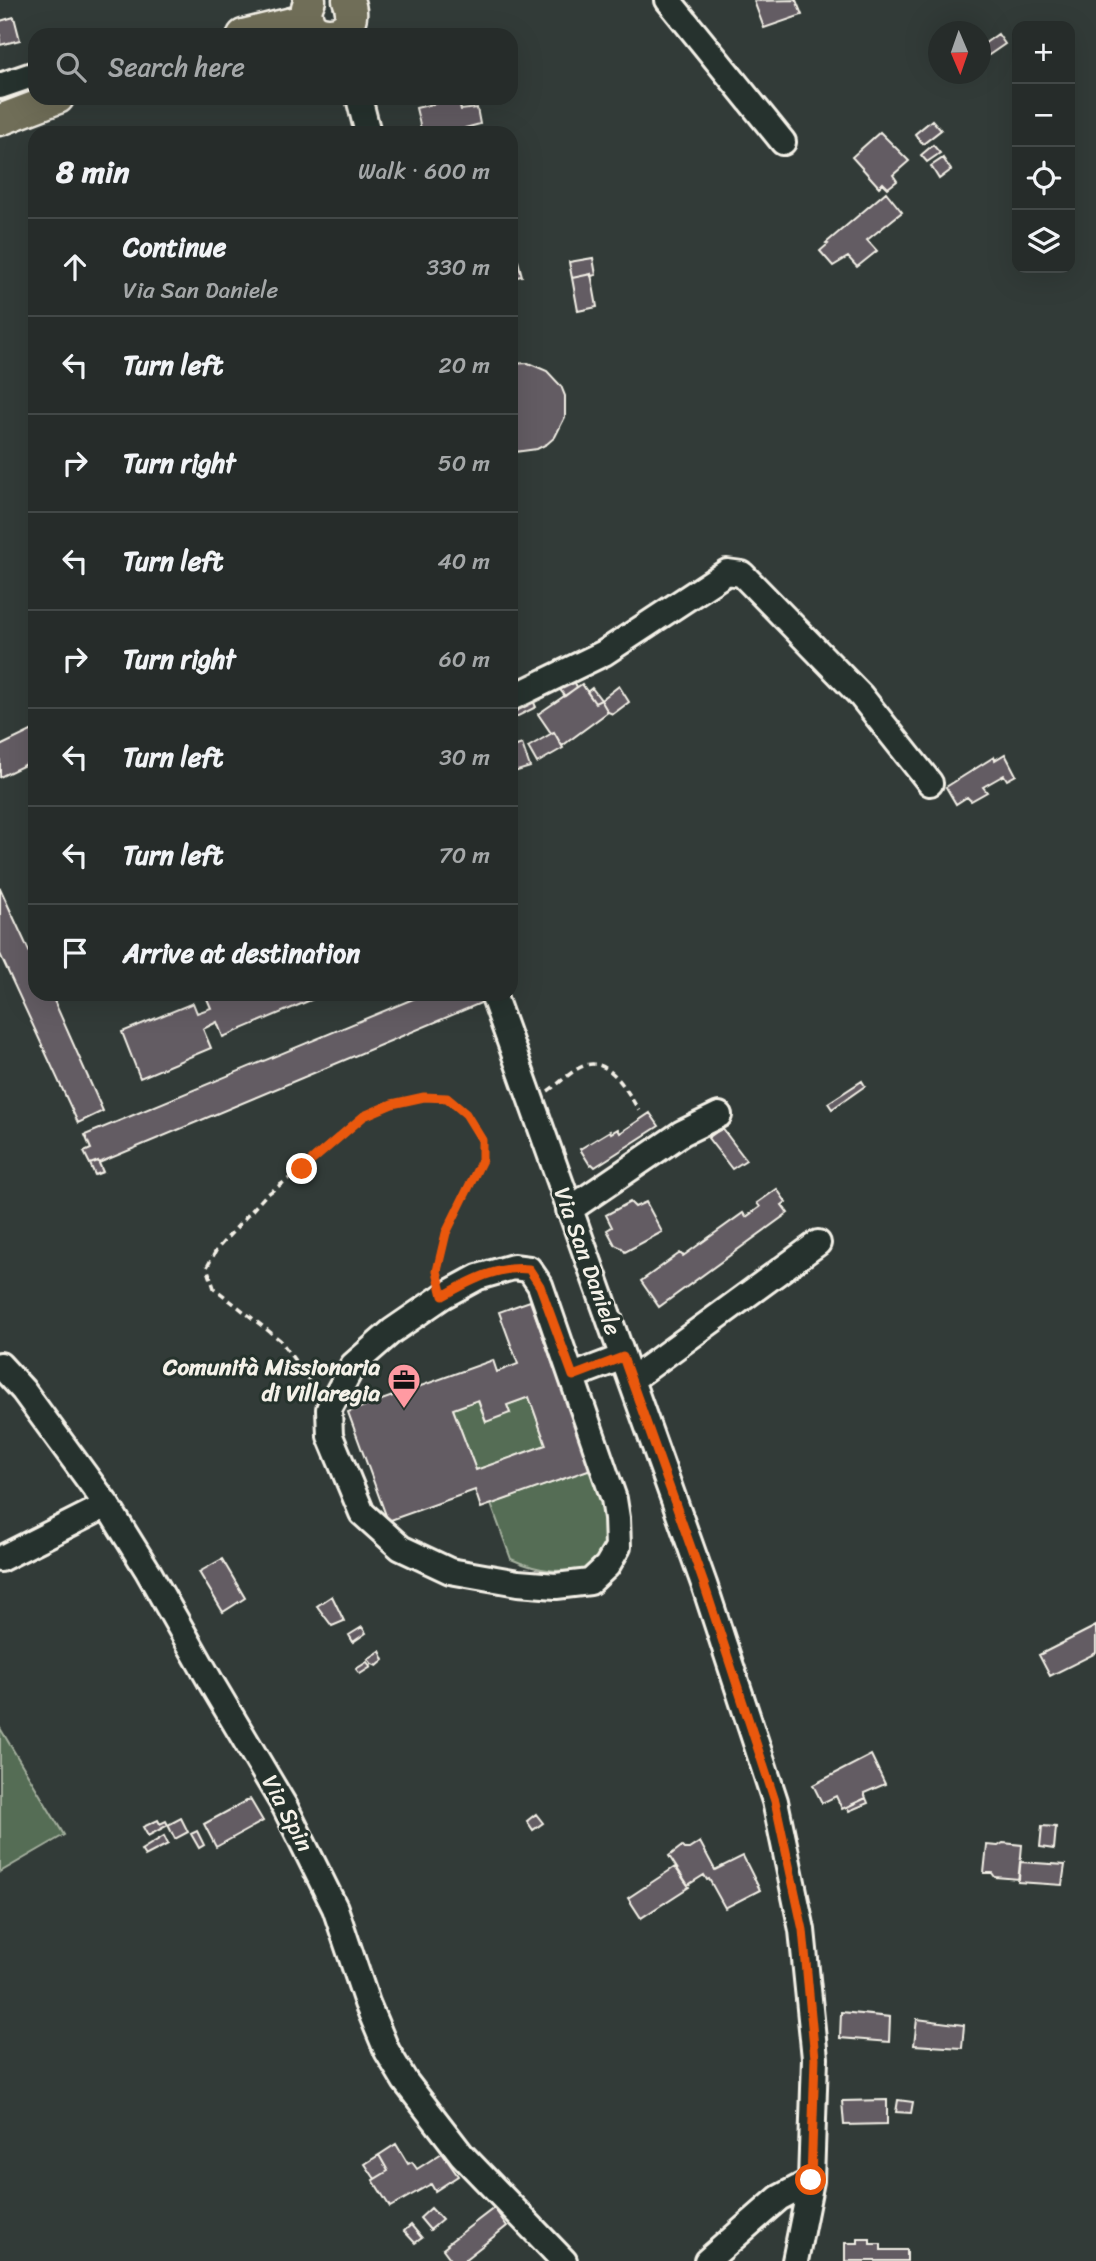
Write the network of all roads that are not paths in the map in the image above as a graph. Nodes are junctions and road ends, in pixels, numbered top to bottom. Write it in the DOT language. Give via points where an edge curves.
graph roads {
  1 [pos="349,0"];
  2 [pos="668,0"];
  3 [pos="309,9"];
  4 [pos="261,28"];
  5 [pos="315,28"];
  6 [pos="345,28"];
  7 [pos="28,76"];
  8 [pos="0,86"];
  9 [pos="40,105"];
  10 [pos="361,105"];
  11 [pos="0,120"];
  12 [pos="366,126"];
  13 [pos="783,142"];
  14 [pos="518,695"];
  15 [pos="930,783"];
  16 [pos="495,1001"];
  17 [pos="719,1115"];
  18 [pos="569,1210"];
  19 [pos="818,1243"];
  20 [pos="0,1365"];
  21 [pos="627,1368"];
  22 [pos="573,1376"];
  23 [pos="107,1505"];
  24 [pos="0,1559"];
  25 [pos="811,2180"];
  26 [pos="564,2261"];
  27 [pos="707,2261"];
  28 [pos="795,2261"];
  1 -- 6 [label="main road" via="351,16"];
  2 -- 13 [label="street"];
  3 -- 4 [label="main road"];
  3 -- 5 [label="main road"];
  7 -- 8 [label="street"];
  9 -- 11 [label="main road"];
  10 -- 12 [label="street"];
  14 -- 15 [label="street" via="604,653 727,572 742,574 861,696"];
  16 -- 18 [label="street, Via San Daniele"];
  17 -- 18 [label="street" via="682,1133"];
  18 -- 21 [label="street, Via San Daniele"];
  19 -- 21 [label="street"];
  20 -- 23 [label="street, Via Spin"];
  21 -- 22 [label="street"];
  21 -- 25 [label="street, Via San Daniele" via="775,1801 803,1930 815,2058"];
  22 -- 22 [label="street" via="540,1286 529,1269 513,1267 478,1277 443,1296 353,1365 329,1409 330,1436 362,1513 401,1548 450,1571 556,1586 590,1582 618,1547 614,1499"];
  23 -- 24 [label="street"];
  23 -- 26 [label="street, Via Spin" via="250,1745 315,1865 387,2051 405,2081 462,2154"];
  25 -- 27 [label="street" via="779,2198"];
  25 -- 28 [label="street, Via San Daniele"];
}
